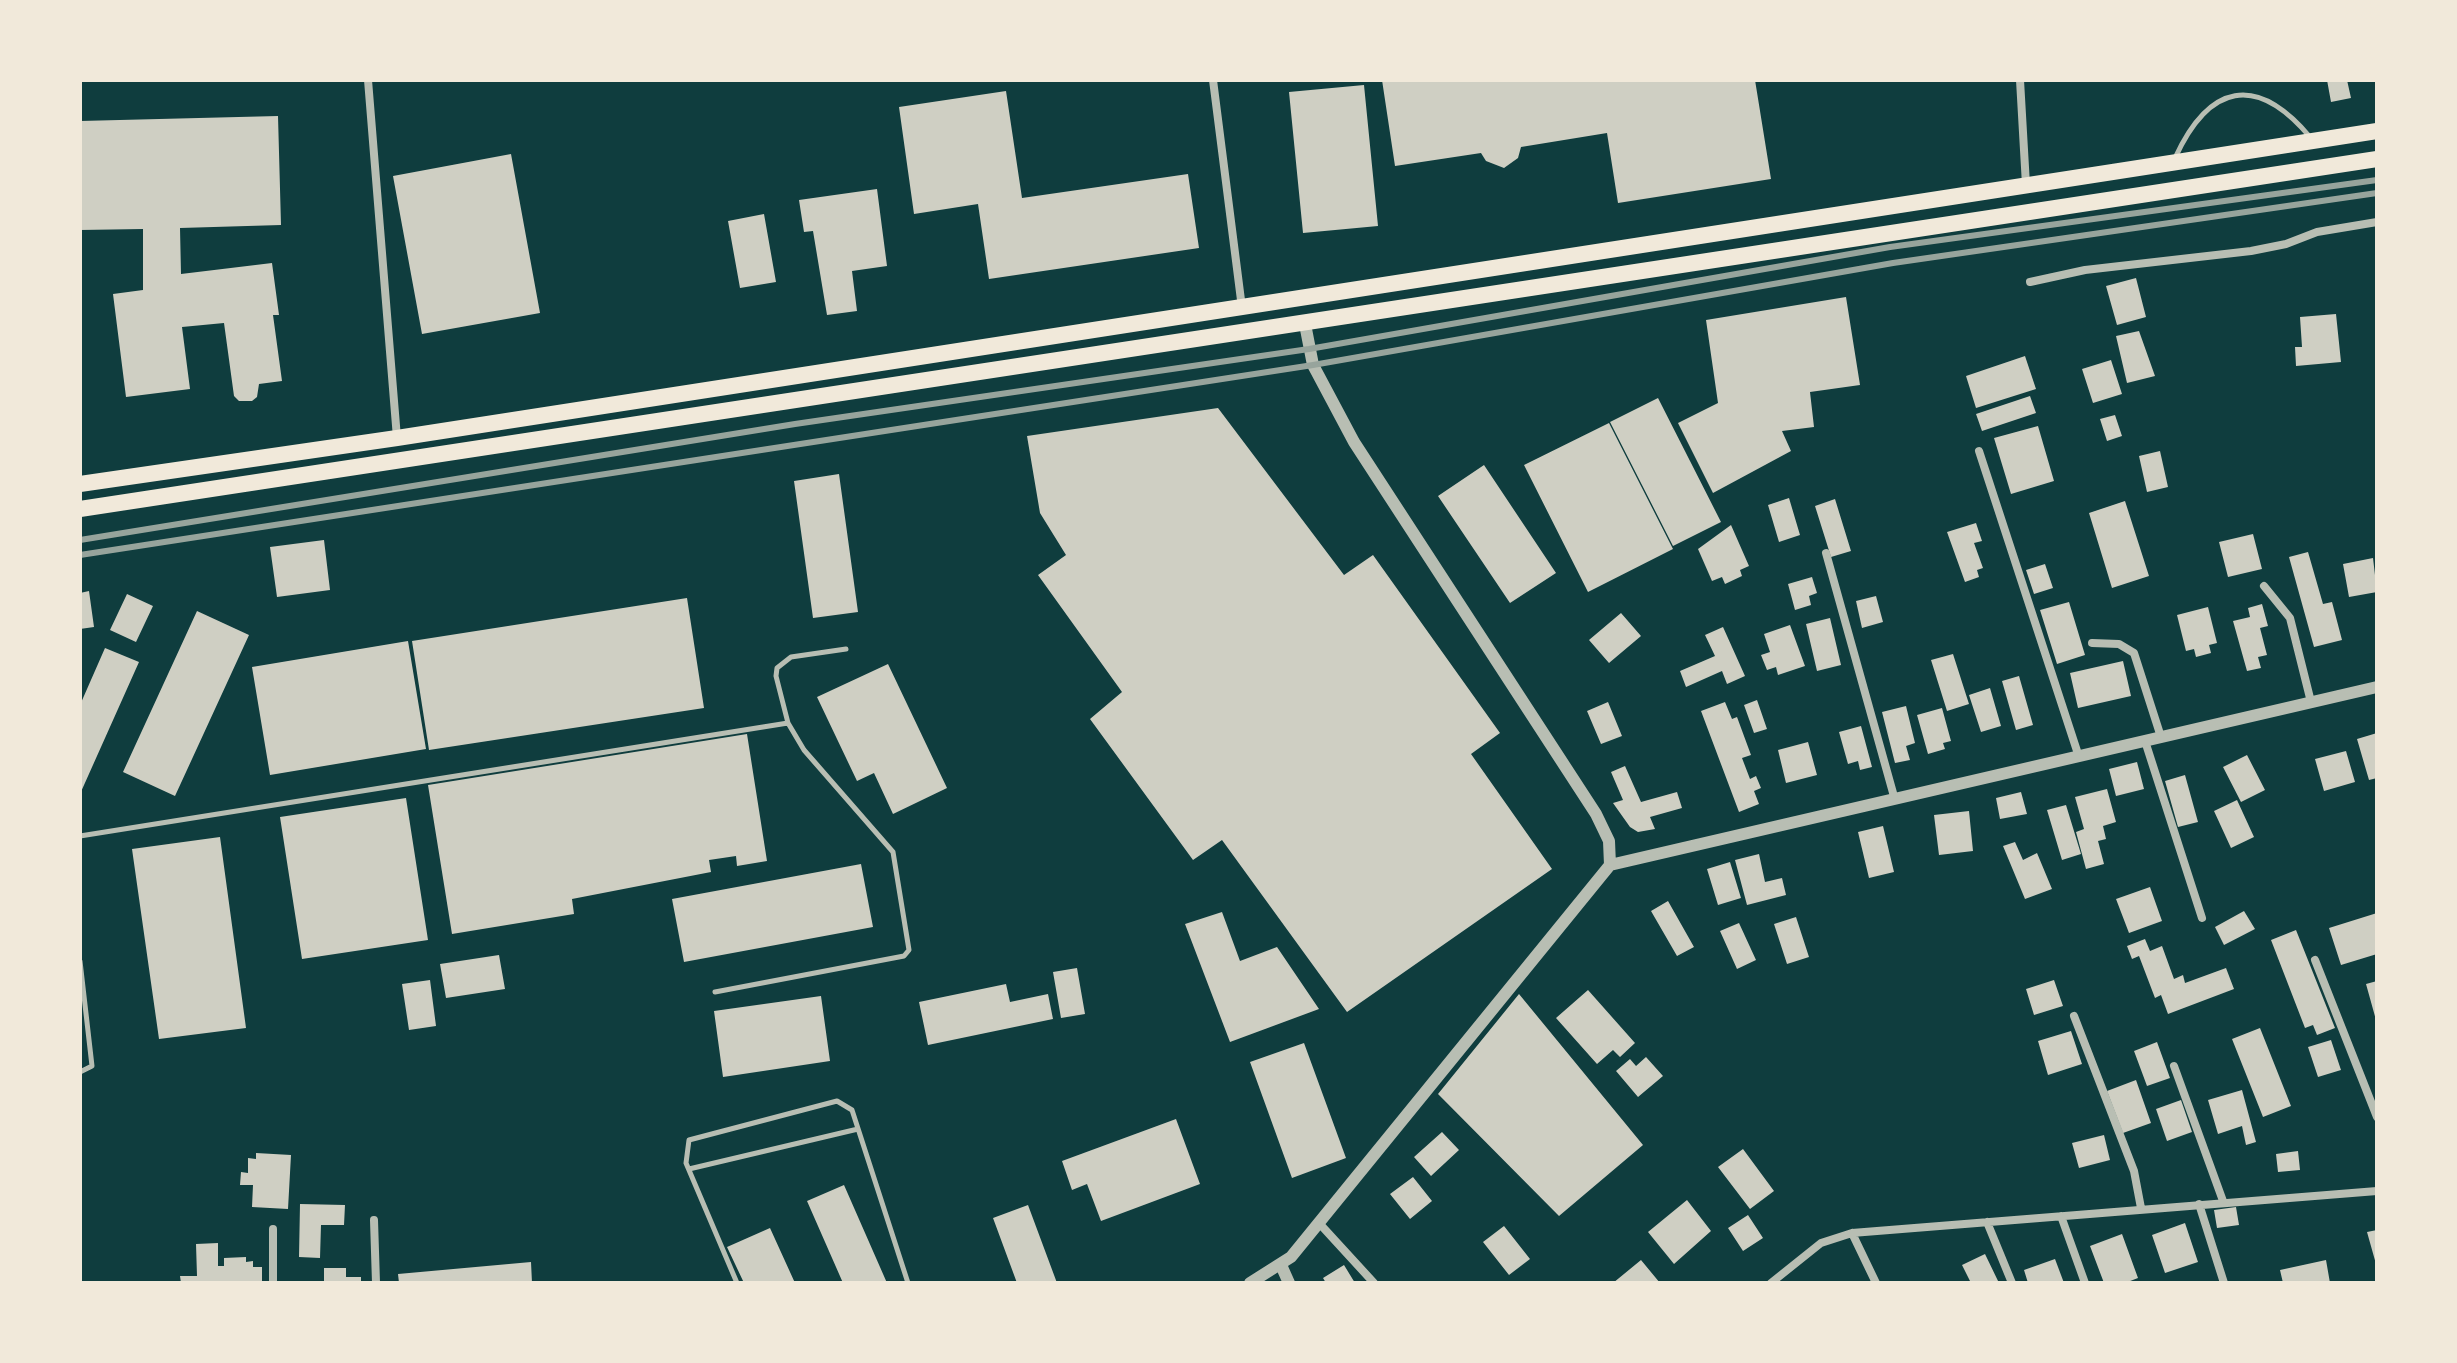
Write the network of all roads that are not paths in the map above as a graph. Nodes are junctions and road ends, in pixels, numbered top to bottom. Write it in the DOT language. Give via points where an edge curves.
graph roads {
  1 [pos="368,80"];
  2 [pos="1213,80"];
  3 [pos="2020,80"];
  4 [pos="2377,131"];
  5 [pos="2314,141"];
  6 [pos="2377,159"];
  7 [pos="2173,162"];
  8 [pos="2026,185"];
  9 [pos="2377,222"];
  10 [pos="2030,282"];
  11 [pos="1242,308"];
  12 [pos="1305,324"];
  13 [pos="397,438"];
  14 [pos="1979,451"];
  15 [pos="80,484"];
  16 [pos="80,509"];
  17 [pos="1826,553"];
  18 [pos="2264,586"];
  19 [pos="2092,643"];
  20 [pos="846,649"];
  21 [pos="2377,687"];
  22 [pos="2311,702"];
  23 [pos="788,723"];
  24 [pos="2161,737"];
  25 [pos="2145,741"];
  26 [pos="2079,757"];
  27 [pos="1895,800"];
  28 [pos="80,836"];
  29 [pos="1610,865"];
  30 [pos="2202,918"];
  31 [pos="2315,960"];
  32 [pos="80,961"];
  33 [pos="715,992"];
  34 [pos="2074,1016"];
  35 [pos="2174,1066"];
  36 [pos="80,1072"];
  37 [pos="2377,1117"];
  38 [pos="858,1129"];
  39 [pos="689,1169"];
  40 [pos="2377,1191"];
  41 [pos="2223,1201"];
  42 [pos="2199,1204"];
  43 [pos="2141,1208"];
  44 [pos="2061,1216"];
  45 [pos="374,1220"];
  46 [pos="1987,1222"];
  47 [pos="1319,1223"];
  48 [pos="273,1229"];
  49 [pos="1852,1233"];
  50 [pos="1281,1265"];
  51 [pos="1777,1281"];
  52 [pos="273,1283"];
  53 [pos="376,1283"];
  54 [pos="737,1283"];
  55 [pos="908,1283"];
  56 [pos="1250,1283"];
  57 [pos="1289,1283"];
  58 [pos="1374,1283"];
  59 [pos="1876,1283"];
  60 [pos="2012,1283"];
  61 [pos="2085,1283"];
  62 [pos="2224,1283"];
  1 -- 13 [label="street"];
  2 -- 11 [label="street"];
  3 -- 8 [label="street"];
  4 -- 5 [label="main road"];
  5 -- 7 [label="main road"];
  5 -- 7 [label="lane" via="2272,100 2221,100 2204,109"];
  6 -- 12 [label="main road"];
  7 -- 8 [label="main road"];
  8 -- 11 [label="main road"];
  9 -- 10 [label="street" via="2251,251 2085,270"];
  11 -- 13 [label="main road"];
  12 -- 16 [label="main road"];
  12 -- 29 [label="street" via="1313,365 1354,442 1596,814 1609,841"];
  13 -- 15 [label="main road"];
  14 -- 26 [label="street"];
  17 -- 27 [label="street"];
  18 -- 22 [label="street" via="2290,618"];
  19 -- 24 [label="street" via="2119,644 2134,653"];
  20 -- 23 [label="lane" via="791,657 777,668"];
  21 -- 22 [label="street"];
  22 -- 24 [label="street"];
  23 -- 28 [label="lane"];
  23 -- 33 [label="lane" via="804,750 893,852 909,950 904,956"];
  24 -- 25 [label="street"];
  25 -- 26 [label="street"];
  25 -- 30 [label="street"];
  26 -- 27 [label="street"];
  27 -- 29 [label="street"];
  29 -- 47 [label="street"];
  31 -- 37 [label="street"];
  32 -- 36 [label="lane" via="92,1066"];
  34 -- 43 [label="street" via="2134,1171"];
  35 -- 41 [label="street"];
  38 -- 39 [label="lane"];
  38 -- 39 [label="lane" via="852,1110 837,1101 692,1136 685,1148"];
  38 -- 55 [label="lane"];
  39 -- 54 [label="lane"];
  40 -- 41 [label="street"];
  41 -- 42 [label="street"];
  42 -- 43 [label="street"];
  42 -- 62 [label="street"];
  43 -- 44 [label="street"];
  44 -- 46 [label="street"];
  44 -- 61 [label="street"];
  45 -- 53 [label="street"];
  46 -- 49 [label="street"];
  46 -- 60 [label="street"];
  47 -- 50 [label="street"];
  47 -- 58 [label="street"];
  48 -- 52 [label="street"];
  49 -- 51 [label="street" via="1821,1243"];
  49 -- 59 [label="street"];
  50 -- 56 [label="street"];
  50 -- 57 [label="street"];
}
